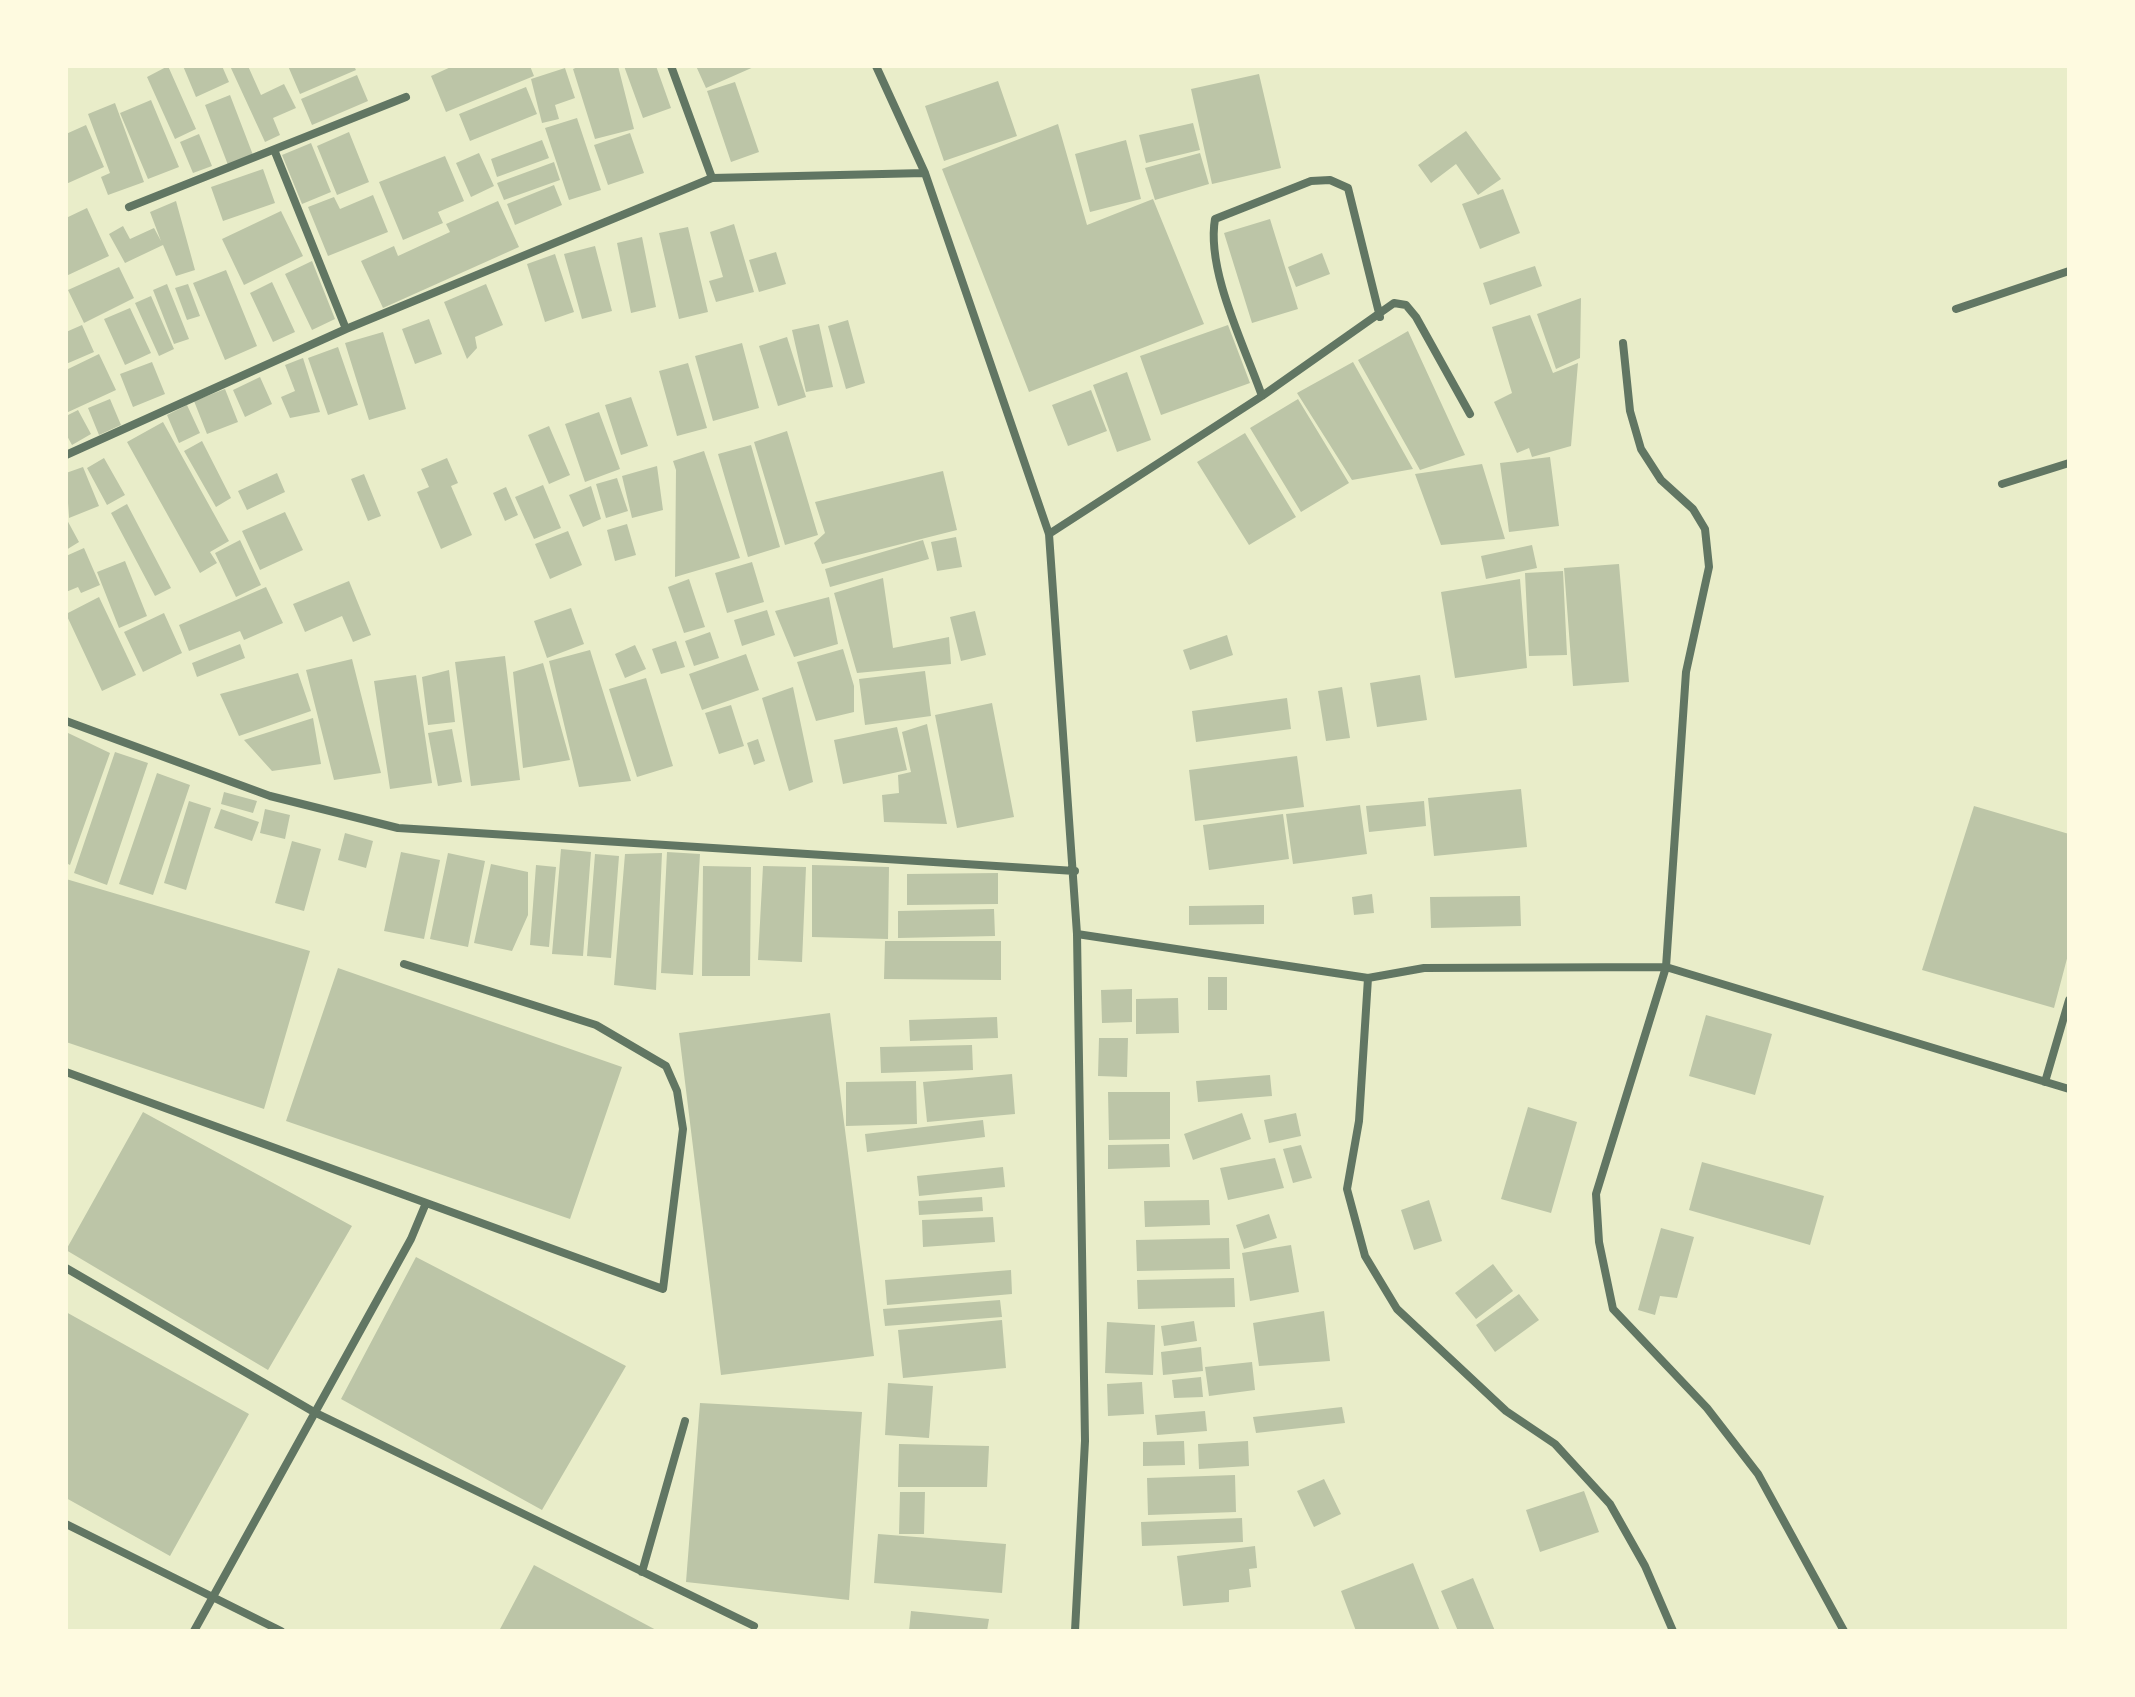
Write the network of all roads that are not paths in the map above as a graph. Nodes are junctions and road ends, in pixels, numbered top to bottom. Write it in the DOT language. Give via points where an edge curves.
graph roads {
  1 [pos="671,66"];
  2 [pos="876,66"];
  3 [pos="406,97"];
  4 [pos="275,152"];
  5 [pos="925,173"];
  6 [pos="712,178"];
  7 [pos="129,207"];
  8 [pos="2069,271"];
  9 [pos="1956,309"];
  10 [pos="1380,317"];
  11 [pos="346,329"];
  12 [pos="1623,343"];
  13 [pos="1262,396"];
  14 [pos="1470,414"];
  15 [pos="66,455"];
  16 [pos="2069,463"];
  17 [pos="2002,484"];
  18 [pos="1049,534"];
  19 [pos="66,721"];
  20 [pos="1075,871"];
  21 [pos="1077,934"];
  22 [pos="404,964"];
  23 [pos="1666,967"];
  24 [pos="1368,978"];
  25 [pos="2069,1000"];
  26 [pos="66,1072"];
  27 [pos="2045,1082"];
  28 [pos="2069,1089"];
  29 [pos="426,1203"];
  30 [pos="66,1268"];
  31 [pos="314,1412"];
  32 [pos="685,1421"];
  33 [pos="66,1524"];
  34 [pos="642,1572"];
  35 [pos="212,1595"];
  36 [pos="754,1626"];
  37 [pos="194,1631"];
  38 [pos="281,1631"];
  39 [pos="1075,1631"];
  40 [pos="1673,1631"];
  41 [pos="1844,1631"];
  1 -- 6 [label="street"];
  2 -- 5 [label="street"];
  3 -- 4 [label="street"];
  4 -- 7 [label="street"];
  4 -- 11 [label="street"];
  5 -- 6 [label="street"];
  5 -- 18 [label="street"];
  6 -- 11 [label="street"];
  8 -- 9 [label="street"];
  10 -- 13 [label="street"];
  10 -- 13 [label="street" via="1348,188 1330,180 1311,181 1215,219 1212,237 1218,270"];
  10 -- 14 [label="street" via="1394,303 1406,305"];
  11 -- 15 [label="street"];
  12 -- 23 [label="street" via="1630,411 1641,449 1705,529 1709,567 1686,672"];
  13 -- 18 [label="street"];
  16 -- 17 [label="street"];
  18 -- 20 [label="street"];
  19 -- 20 [label="street" via="270,796 398,828"];
  20 -- 21 [label="street"];
  21 -- 24 [label="street"];
  21 -- 39 [label="street" via="1085,1441"];
  22 -- 29 [label="street" via="596,1025 666,1066 677,1091 683,1129 663,1289"];
  23 -- 24 [label="street" via="1424,968"];
  23 -- 27 [label="street"];
  23 -- 41 [label="street" via="1596,1194 1599,1242 1613,1309 1707,1408 1758,1474"];
  24 -- 40 [label="street" via="1359,1121 1347,1189 1365,1256 1397,1309 1506,1411 1555,1444 1610,1504"];
  25 -- 27 [label="street"];
  26 -- 29 [label="street"];
  27 -- 28 [label="street"];
  29 -- 31 [label="street"];
  30 -- 31 [label="street"];
  31 -- 34 [label="street"];
  31 -- 35 [label="street"];
  32 -- 34 [label="street"];
  33 -- 35 [label="street"];
  34 -- 36 [label="street"];
  35 -- 37 [label="street"];
  35 -- 38 [label="street"];
}
